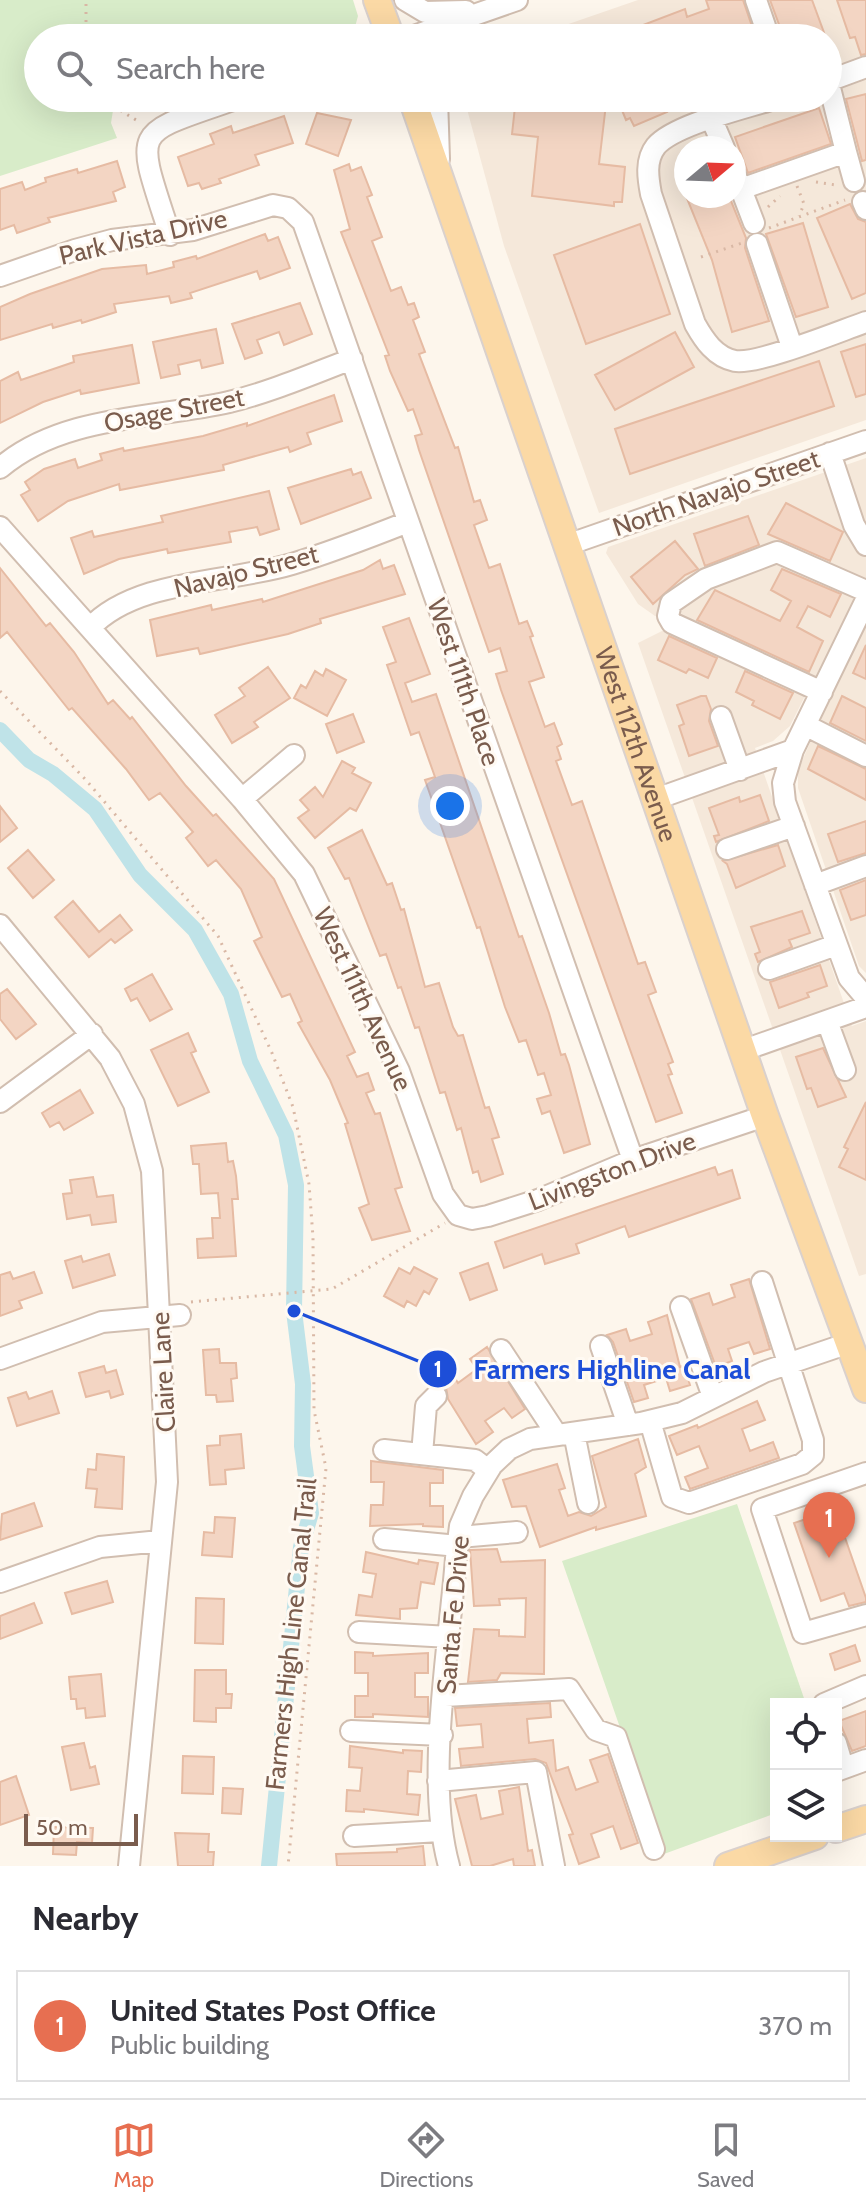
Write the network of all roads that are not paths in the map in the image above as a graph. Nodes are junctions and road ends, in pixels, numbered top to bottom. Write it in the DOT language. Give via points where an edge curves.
graph roads {
  1 [pos="377,0"];
  2 [pos="405,0"];
  3 [pos="517,0"];
  4 [pos="756,0"];
  5 [pos="486,11"];
  6 [pos="386,24"];
  7 [pos="448,24"];
  8 [pos="472,24"];
  9 [pos="764,24"];
  10 [pos="866,67"];
  11 [pos="842,75"];
  12 [pos="202,112"];
  13 [pos="417,112"];
  14 [pos="438,112"];
  15 [pos="736,112"];
  16 [pos="836,112"];
  17 [pos="712,120"];
  18 [pos="719,136"];
  19 [pos="846,152"];
  20 [pos="440,175"];
  21 [pos="746,179"];
  22 [pos="855,195"];
  23 [pos="746,199"];
  24 [pos="288,208"];
  25 [pos="170,235"];
  26 [pos="0,276"];
  27 [pos="866,322"];
  28 [pos="792,347"];
  29 [pos="352,359"];
  30 [pos="866,441"];
  31 [pos="830,453"];
  32 [pos="0,468"];
  33 [pos="408,522"];
  34 [pos="0,527"];
  35 [pos="567,545"];
  36 [pos="866,545"];
  37 [pos="866,591"];
  38 [pos="866,600"];
  39 [pos="90,628"];
  40 [pos="858,638"];
  41 [pos="822,692"];
  42 [pos="721,717"];
  43 [pos="805,725"];
  44 [pos="793,750"];
  45 [pos="294,755"];
  46 [pos="866,756"];
  47 [pos="740,770"];
  48 [pos="242,799"];
  49 [pos="656,799"];
  50 [pos="794,826"];
  51 [pos="727,849"];
  52 [pos="866,866"];
  53 [pos="815,885"];
  54 [pos="0,925"];
  55 [pos="836,945"];
  56 [pos="769,969"];
  57 [pos="866,998"];
  58 [pos="866,1007"];
  59 [pos="827,1021"];
  60 [pos="92,1034"];
  61 [pos="744,1050"];
  62 [pos="845,1070"];
  63 [pos="0,1102"];
  64 [pos="765,1116"];
  65 [pos="633,1160"];
  66 [pos="458,1215"];
  67 [pos="762,1282"];
  68 [pos="681,1307"];
  69 [pos="170,1317"];
  70 [pos="849,1343"];
  71 [pos="601,1346"];
  72 [pos="501,1350"];
  73 [pos="0,1359"];
  74 [pos="791,1363"];
  75 [pos="866,1389"];
  76 [pos="436,1396"];
  77 [pos="713,1397"];
  78 [pos="650,1421"];
  79 [pos="628,1425"];
  80 [pos="566,1434"];
  81 [pos="384,1450"];
  82 [pos="422,1454"];
  83 [pos="488,1470"];
  84 [pos="866,1473"];
  85 [pos="588,1503"];
  86 [pos="517,1532"];
  87 [pos="384,1539"];
  88 [pos="160,1541"];
  89 [pos="459,1542"];
  90 [pos="0,1582"];
  91 [pos="866,1615"];
  92 [pos="359,1632"];
  93 [pos="450,1637"];
  94 [pos="866,1686"];
  95 [pos="445,1696"];
  96 [pos="838,1698"];
  97 [pos="351,1731"];
  98 [pos="442,1735"];
  99 [pos="866,1760"];
  100 [pos="842,1768"];
  101 [pos="438,1781"];
  102 [pos="866,1819"];
  103 [pos="842,1827"];
  104 [pos="440,1831"];
  105 [pos="354,1836"];
  106 [pos="802,1842"];
  107 [pos="654,1849"];
  108 [pos="762,1861"];
  109 [pos="129,1866"];
  110 [pos="449,1866"];
  111 [pos="554,1866"];
  112 [pos="728,1866"];
  1 -- 6 [label="main road"];
  2 -- 5 [label="street" via="425,12"];
  3 -- 5 [label="street"];
  4 -- 9 [label="street"];
  5 -- 7 [label="street"];
  5 -- 8 [label="street"];
  10 -- 11 [label="street"];
  12 -- 25 [label="street" via="154,130 146,142 145,158"];
  13 -- 20 [label="main road, West 112th Avenue"];
  14 -- 20 [label="street"];
  15 -- 17 [label="street"];
  16 -- 19 [label="street"];
  17 -- 18 [label="street"];
  17 -- 28 [label="street" via="670,135 655,147 648,167 651,194 695,324 705,341 733,361"];
  19 -- 21 [label="street"];
  19 -- 22 [label="street"];
  20 -- 35 [label="main road, West 112th Avenue"];
  23 -- 28 [label="street"];
  24 -- 25 [label="street, Park Vista Drive" via="260,208"];
  24 -- 29 [label="street, West 111th Place" via="303,222"];
  25 -- 26 [label="street, Park Vista Drive" via="112,240"];
  27 -- 28 [label="street"];
  29 -- 32 [label="street, Osage Street" via="230,402 74,431 35,445"];
  29 -- 33 [label="street, West 111th Place"];
  30 -- 31 [label="street, North Navajo Street"];
  31 -- 35 [label="street, North Navajo Street"];
  31 -- 36 [label="street"];
  33 -- 39 [label="street, Navajo Street" via="290,565 119,603"];
  33 -- 65 [label="street, West 111th Place"];
  34 -- 39 [label="street, West 111th Avenue"];
  35 -- 49 [label="main road, West 112th Avenue"];
  37 -- 41 [label="street" via="777,552 706,579 671,603 672,623"];
  38 -- 40 [label="street"];
  39 -- 48 [label="street, West 111th Avenue"];
  40 -- 41 [label="street"];
  41 -- 43 [label="street"];
  42 -- 47 [label="street"];
  43 -- 44 [label="street"];
  43 -- 46 [label="street"];
  44 -- 47 [label="street"];
  44 -- 50 [label="street" via="783,783"];
  45 -- 48 [label="street"];
  47 -- 49 [label="street"];
  48 -- 66 [label="street, West 111th Avenue" via="316,895 399,1071 443,1194"];
  49 -- 61 [label="main road, West 112th Avenue"];
  50 -- 51 [label="street"];
  50 -- 53 [label="street"];
  52 -- 53 [label="street"];
  53 -- 55 [label="street"];
  54 -- 60 [label="street, Claire Lane"];
  55 -- 56 [label="street"];
  55 -- 57 [label="street" via="853,987"];
  58 -- 59 [label="street"];
  59 -- 61 [label="street"];
  59 -- 62 [label="street"];
  60 -- 63 [label="street"];
  60 -- 69 [label="street, Claire Lane" via="123,1079 146,1144"];
  61 -- 64 [label="main road, West 112th Avenue"];
  64 -- 65 [label="street, Livingston Drive"];
  64 -- 70 [label="main road, West 112th Avenue"];
  65 -- 66 [label="street, Livingston Drive" via="488,1216"];
  67 -- 74 [label="street"];
  68 -- 77 [label="street"];
  69 -- 73 [label="street" via="102,1322"];
  69 -- 88 [label="street, Claire Lane"];
  70 -- 74 [label="street, Santa Fe Drive"];
  70 -- 75 [label="main road, West 112th Avenue"];
  71 -- 79 [label="street"];
  72 -- 80 [label="street"];
  74 -- 77 [label="street, Santa Fe Drive"];
  74 -- 78 [label="street" via="813,1440 813,1455 802,1464 689,1503 672,1497"];
  76 -- 82 [label="street" via="426,1406"];
  77 -- 78 [label="street, Santa Fe Drive"];
  78 -- 79 [label="street, Santa Fe Drive"];
  79 -- 80 [label="street, Santa Fe Drive"];
  80 -- 83 [label="street, Santa Fe Drive" via="530,1439 509,1449"];
  80 -- 85 [label="street"];
  81 -- 82 [label="street"];
  82 -- 83 [label="street" via="475,1460"];
  83 -- 89 [label="street, Santa Fe Drive" via="473,1496"];
  84 -- 91 [label="street" via="762,1509 803,1633"];
  86 -- 89 [label="street"];
  87 -- 89 [label="street"];
  88 -- 90 [label="street" via="100,1547"];
  88 -- 109 [label="street, Claire Lane"];
  89 -- 93 [label="street, Santa Fe Drive"];
  92 -- 93 [label="street"];
  93 -- 95 [label="street, Santa Fe Drive"];
  94 -- 96 [label="street"];
  95 -- 98 [label="street, Santa Fe Drive"];
  95 -- 107 [label="street" via="569,1689 596,1730 616,1737"];
  97 -- 98 [label="street"];
  98 -- 101 [label="street, Santa Fe Drive"];
  99 -- 100 [label="street"];
  101 -- 104 [label="street, Santa Fe Drive"];
  101 -- 111 [label="street" via="536,1772"];
  102 -- 103 [label="main road"];
  104 -- 105 [label="street"];
  104 -- 110 [label="street, Santa Fe Drive"];
  106 -- 108 [label="main road"];
  108 -- 112 [label="main road"];
}
